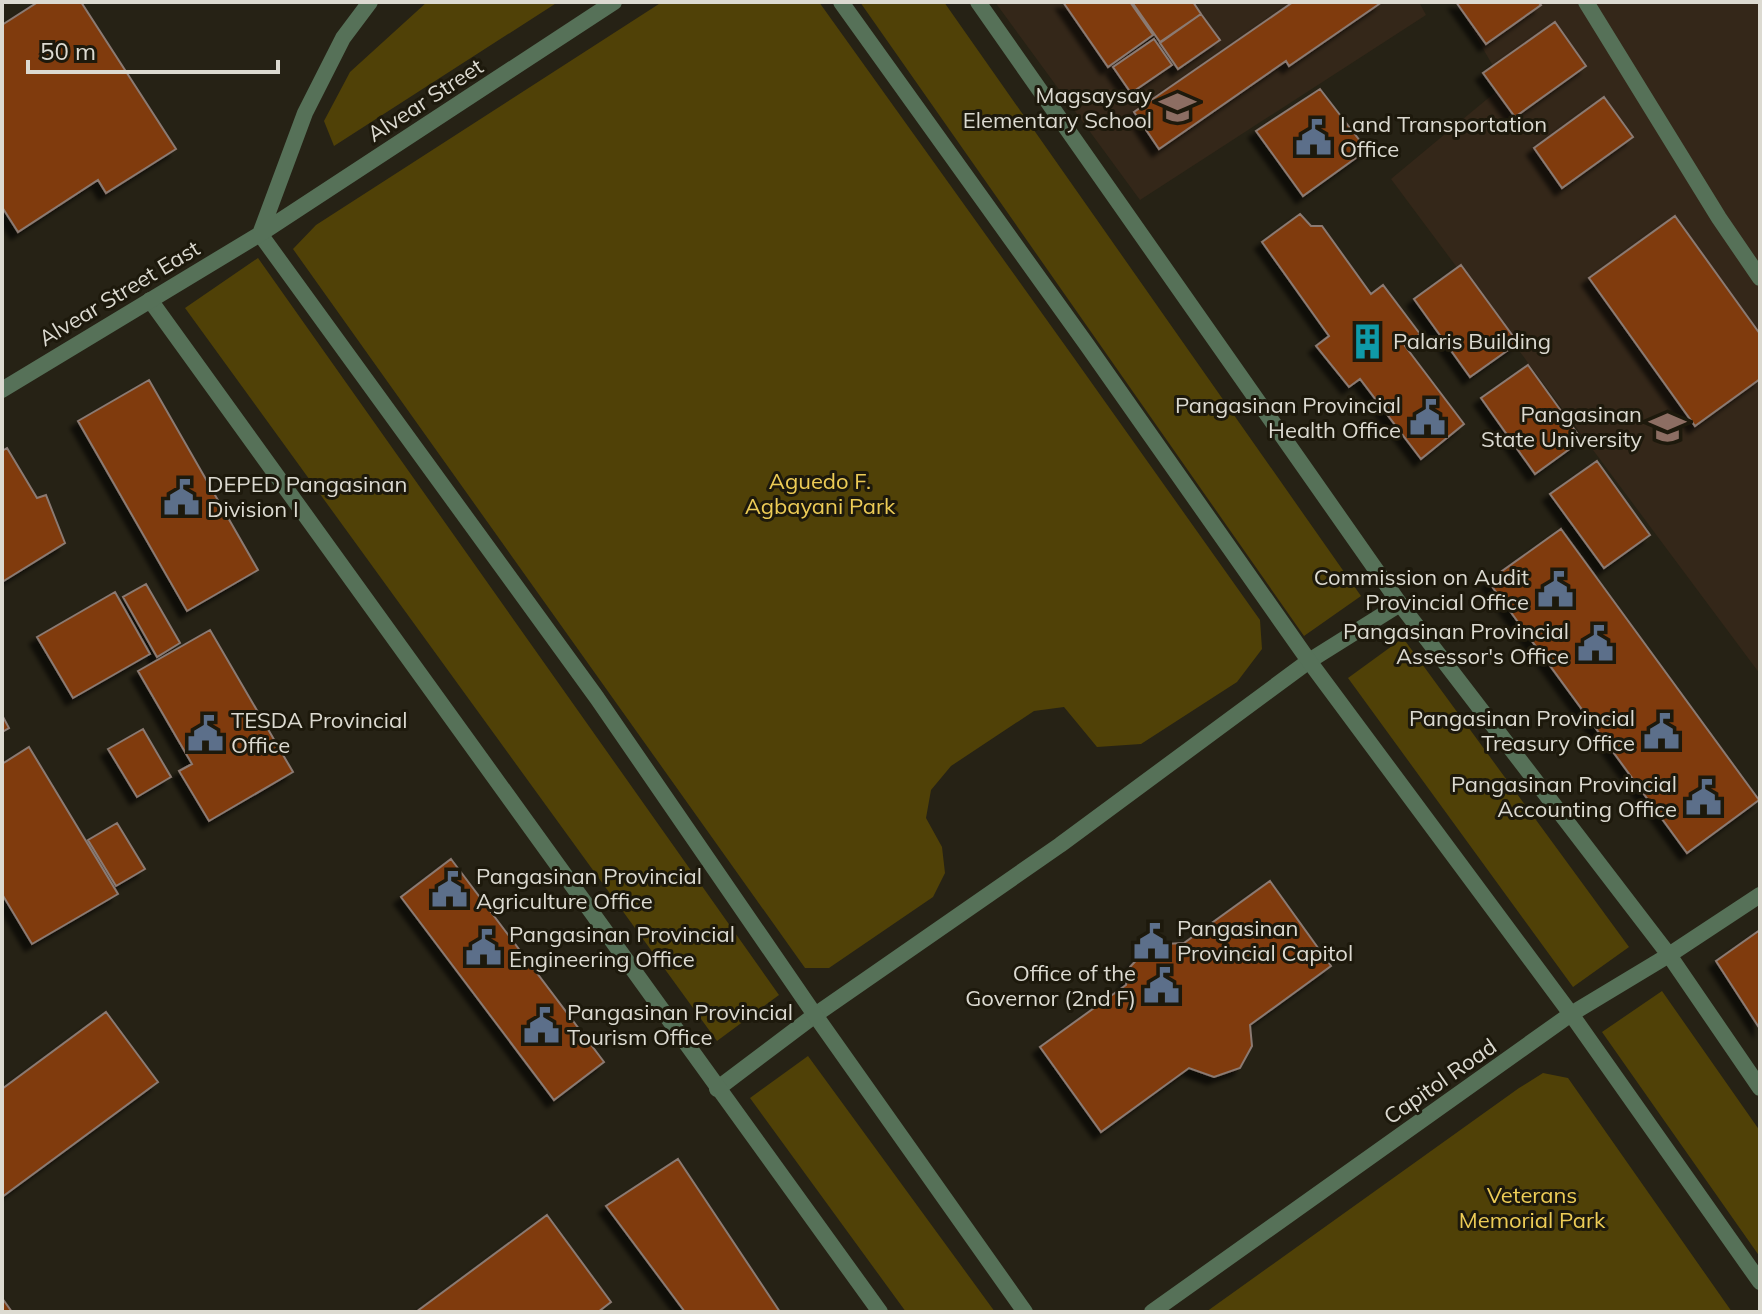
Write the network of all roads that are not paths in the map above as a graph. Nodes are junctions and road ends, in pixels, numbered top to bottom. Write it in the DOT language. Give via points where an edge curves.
graph roads {
  1 [pos="370,2"];
  2 [pos="614,2"];
  3 [pos="841,2"];
  4 [pos="978,2"];
  5 [pos="1586,2"];
  6 [pos="260,234"];
  7 [pos="1760,278"];
  8 [pos="150,300"];
  9 [pos="2,390"];
  10 [pos="1400,604"];
  11 [pos="1309,661"];
  12 [pos="1760,895"];
  13 [pos="1669,955"];
  14 [pos="1571,1014"];
  15 [pos="815,1015"];
  16 [pos="1760,1088"];
  17 [pos="717,1089"];
  18 [pos="1760,1282"];
  19 [pos="880,1312"];
  20 [pos="1025,1312"];
  21 [pos="1152,1312"];
  1 -- 6 [label="street" via="343,38 305,113"];
  2 -- 6 [label="street, Alvear Street"];
  3 -- 11 [label="street"];
  4 -- 10 [label="street"];
  5 -- 7 [label="street"];
  6 -- 8 [label="street, Alvear Street East"];
  6 -- 15 [label="street" via="597,698"];
  8 -- 9 [label="street, Alvear Street East"];
  8 -- 17 [label="street"];
  10 -- 11 [label="street"];
  10 -- 13 [label="street"];
  11 -- 14 [label="street"];
  11 -- 15 [label="street" via="1060,845"];
  12 -- 13 [label="street, Capitol Road"];
  13 -- 14 [label="street, Capitol Road"];
  13 -- 16 [label="street"];
  14 -- 18 [label="street"];
  14 -- 21 [label="street, Capitol Road"];
  15 -- 17 [label="street"];
  15 -- 20 [label="street"];
  17 -- 19 [label="street"];
}
